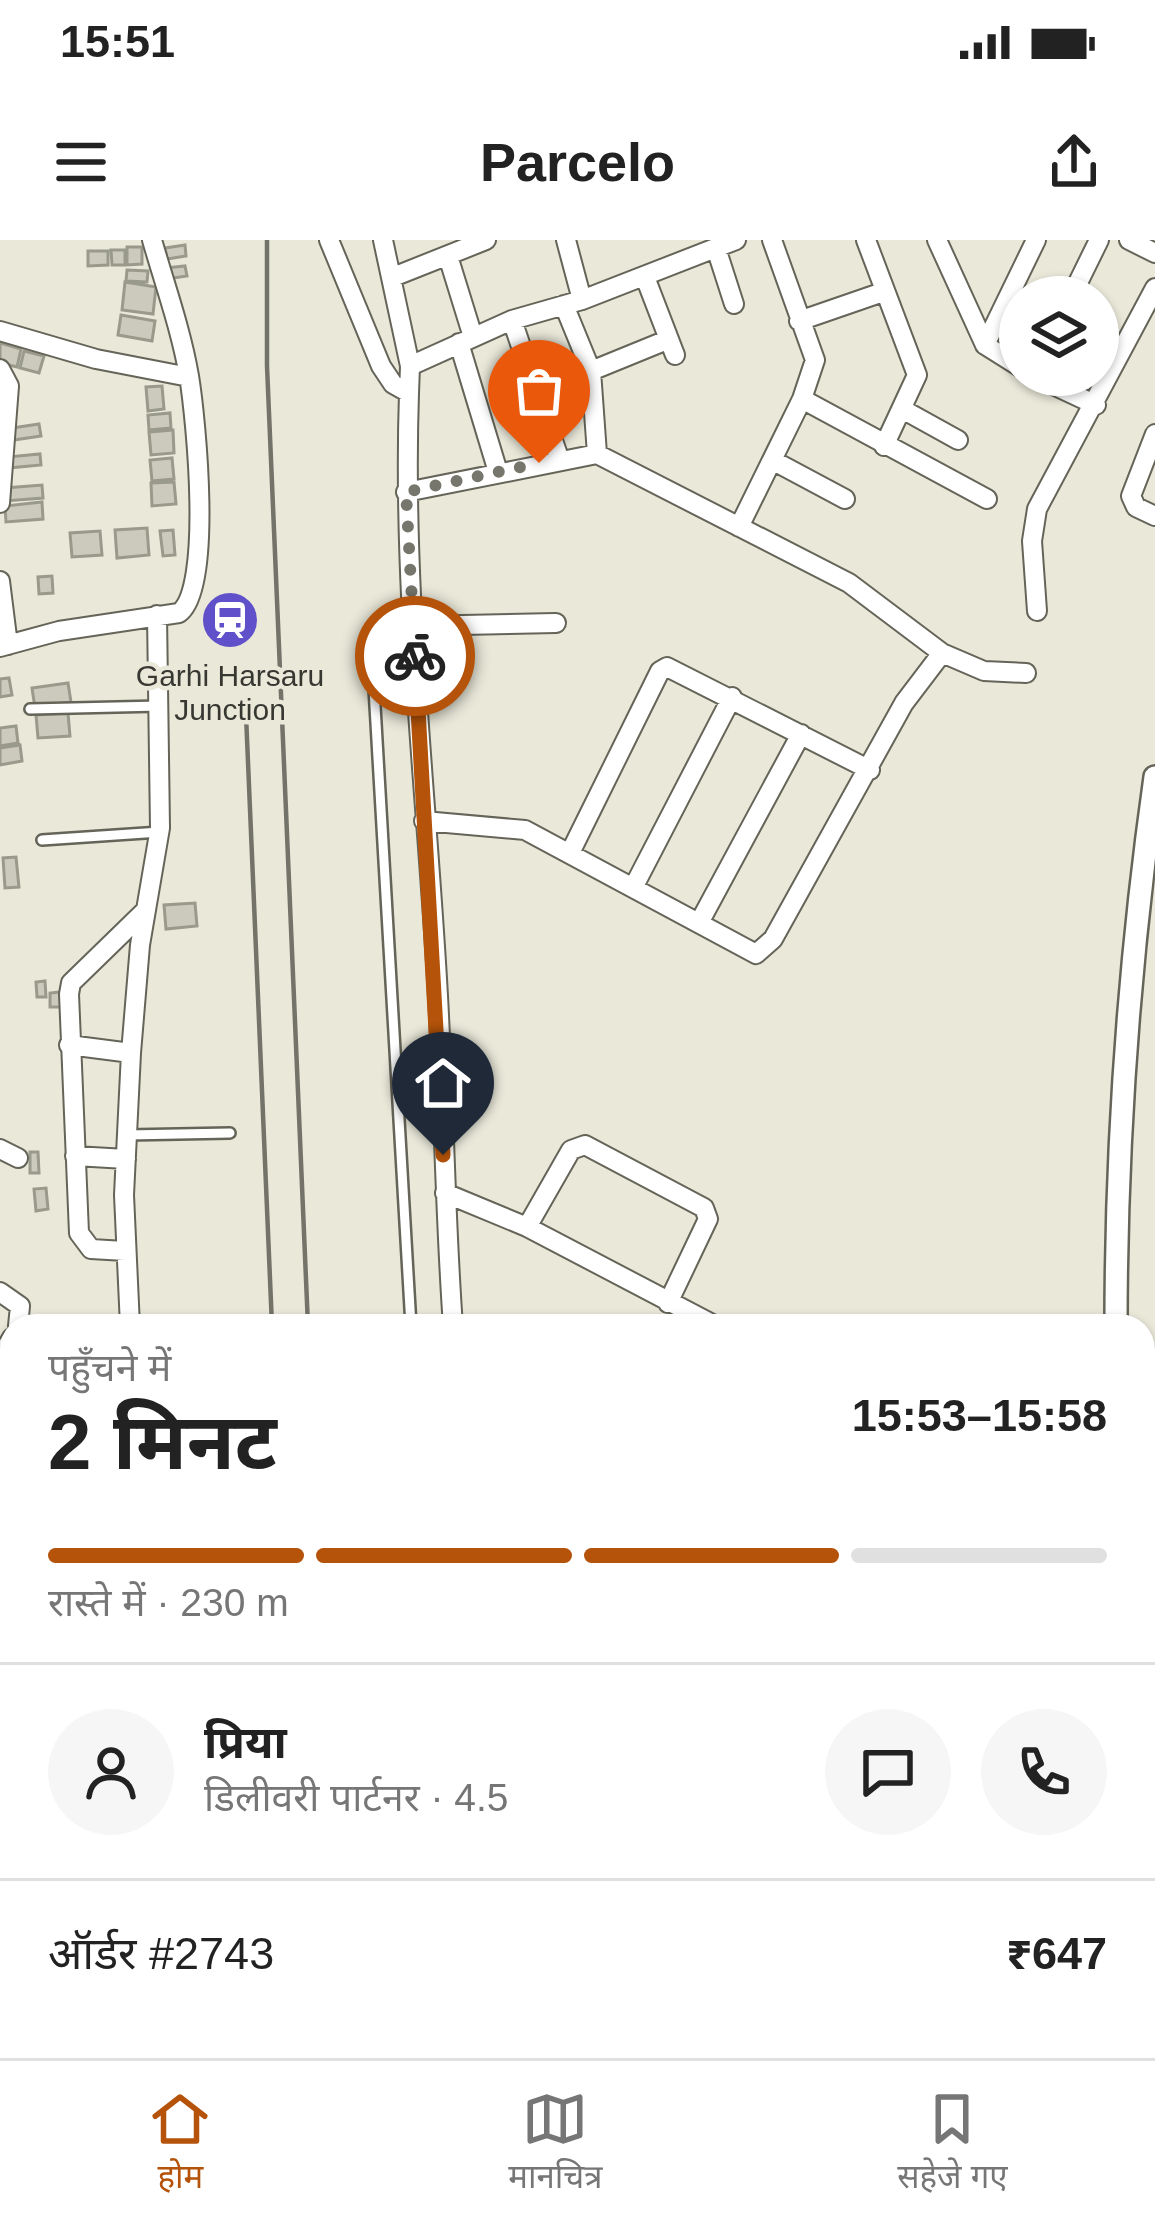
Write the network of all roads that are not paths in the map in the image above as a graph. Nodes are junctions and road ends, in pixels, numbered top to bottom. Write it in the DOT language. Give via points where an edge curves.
graph roads {
  1 [pos="152,240"];
  2 [pos="328,240"];
  3 [pos="383,240"];
  4 [pos="486,240"];
  5 [pos="566,240"];
  6 [pos="736,240"];
  7 [pos="772,240"];
  8 [pos="866,240"];
  9 [pos="937,240"];
  10 [pos="1036,240"];
  11 [pos="1099,240"];
  12 [pos="1129,240"];
  13 [pos="716,248"];
  14 [pos="1155,253"];
  15 [pos="448,256"];
  16 [pos="1081,276"];
  17 [pos="393,277"];
  18 [pos="645,277"];
  19 [pos="1155,288"];
  20 [pos="884,292"];
  21 [pos="573,302"];
  22 [pos="734,304"];
  23 [pos="512,320"];
  24 [pos="799,321"];
  25 [pos="0,332"];
  26 [pos="466,340"];
  27 [pos="985,345"];
  28 [pos="999,354"];
  29 [pos="410,366"];
  30 [pos="0,369"];
  31 [pos="591,371"];
  32 [pos="189,377"];
  33 [pos="410,392"];
  34 [pos="1077,396"];
  35 [pos="802,399"];
  36 [pos="1096,405"];
  37 [pos="902,409"];
  38 [pos="1155,434"];
  39 [pos="958,440"];
  40 [pos="884,446"];
  41 [pos="597,454"];
  42 [pos="560,458"];
  43 [pos="772,460"];
  44 [pos="499,472"];
  45 [pos="406,492"];
  46 [pos="845,499"];
  47 [pos="987,499"];
  48 [pos="0,503"];
  49 [pos="1155,516"];
  50 [pos="739,527"];
  51 [pos="0,581"];
  52 [pos="1037,610"];
  53 [pos="157,615"];
  54 [pos="556,623"];
  55 [pos="415,626"];
  56 [pos="4,646"];
  57 [pos="942,653"];
  58 [pos="372,654"];
  59 [pos="1026,673"];
  60 [pos="732,697"];
  61 [pos="160,706"];
  62 [pos="30,709"];
  63 [pos="801,734"];
  64 [pos="870,770"];
  65 [pos="1155,777"];
  66 [pos="424,821"];
  67 [pos="160,832"];
  68 [pos="42,840"];
  69 [pos="570,853"];
  70 [pos="633,888"];
  71 [pos="149,906"];
  72 [pos="700,922"];
  73 [pos="69,1045"];
  74 [pos="130,1053"];
  75 [pos="230,1133"];
  76 [pos="128,1135"];
  77 [pos="75,1156"];
  78 [pos="126,1159"];
  79 [pos="445,1193"];
  80 [pos="527,1227"];
  81 [pos="125,1251"];
  82 [pos="0,1292"];
  83 [pos="668,1303"];
  84 [pos="19,1314"];
  85 [pos="129,1314"];
  86 [pos="410,1314"];
  87 [pos="452,1314"];
  88 [pos="691,1314"];
  89 [pos="1116,1314"];
  1 -- 32 [label="street"];
  2 -- 33 [label="street" via="381,366"];
  3 -- 17 [label="street"];
  4 -- 15 [label="street"];
  5 -- 21 [label="street"];
  6 -- 13 [label="street"];
  7 -- 24 [label="street"];
  8 -- 20 [label="street"];
  9 -- 27 [label="street"];
  10 -- 27 [label="street"];
  11 -- 16 [label="street"];
  12 -- 14 [label="street"];
  13 -- 18 [label="street"];
  13 -- 22 [label="street"];
  15 -- 17 [label="street"];
  15 -- 26 [label="street"];
  17 -- 29 [label="street"];
  18 -- 21 [label="street"];
  18 -- 31 [label="street" via="671,348"];
  19 -- 36 [label="street"];
  20 -- 24 [label="street"];
  20 -- 37 [label="street" via="917,375"];
  21 -- 23 [label="street"];
  21 -- 31 [label="street"];
  23 -- 26 [label="street"];
  23 -- 42 [label="street"];
  24 -- 35 [label="street" via="814,360"];
  25 -- 32 [label="street"];
  26 -- 29 [label="street"];
  26 -- 44 [label="street"];
  27 -- 28 [label="street"];
  29 -- 33 [label="street"];
  30 -- 48 [label="street" via="9,386"];
  31 -- 41 [label="street"];
  32 -- 53 [label="street" via="197,578 186,608"];
  33 -- 45 [label="street"];
  34 -- 36 [label="street"];
  35 -- 40 [label="street"];
  35 -- 43 [label="street"];
  36 -- 52 [label="street" via="1037,509"];
  37 -- 39 [label="street"];
  37 -- 40 [label="street"];
  38 -- 49 [label="street" via="1131,496"];
  40 -- 47 [label="street"];
  41 -- 42 [label="street"];
  41 -- 50 [label="street"];
  42 -- 44 [label="street"];
  43 -- 46 [label="street"];
  43 -- 50 [label="street"];
  44 -- 45 [label="street"];
  45 -- 55 [label="street"];
  50 -- 57 [label="street" via="849,583"];
  51 -- 56 [label="street"];
  53 -- 56 [label="street"];
  53 -- 61 [label="street"];
  54 -- 55 [label="street"];
  55 -- 66 [label="street"];
  57 -- 59 [label="street" via="984,671"];
  57 -- 64 [label="street" via="917,681"];
  58 -- 86 [label="lane"];
  60 -- 63 [label="street"];
  60 -- 69 [label="street" via="676,667 660,670"];
  60 -- 70 [label="street"];
  61 -- 62 [label="lane"];
  61 -- 67 [label="street"];
  63 -- 64 [label="street"];
  63 -- 72 [label="street"];
  64 -- 72 [label="street" via="764,949 749,952"];
  65 -- 89 [label="street" via="1116,1148"];
  66 -- 69 [label="street" via="525,830"];
  66 -- 79 [label="street"];
  67 -- 68 [label="lane"];
  67 -- 71 [label="street"];
  69 -- 70 [label="street"];
  70 -- 72 [label="street"];
  71 -- 73 [label="street" via="71,983"];
  71 -- 74 [label="street"];
  73 -- 74 [label="street"];
  73 -- 77 [label="street"];
  74 -- 76 [label="street"];
  75 -- 76 [label="lane"];
  76 -- 78 [label="street"];
  77 -- 78 [label="street"];
  77 -- 81 [label="street" via="82,1243"];
  78 -- 81 [label="street"];
  79 -- 80 [label="street"];
  79 -- 87 [label="street"];
  80 -- 83 [label="street"];
  80 -- 83 [label="street" via="571,1150 585,1145 704,1208 708,1219"];
  81 -- 85 [label="street"];
  82 -- 84 [label="street"];
  83 -- 88 [label="street"];
}
